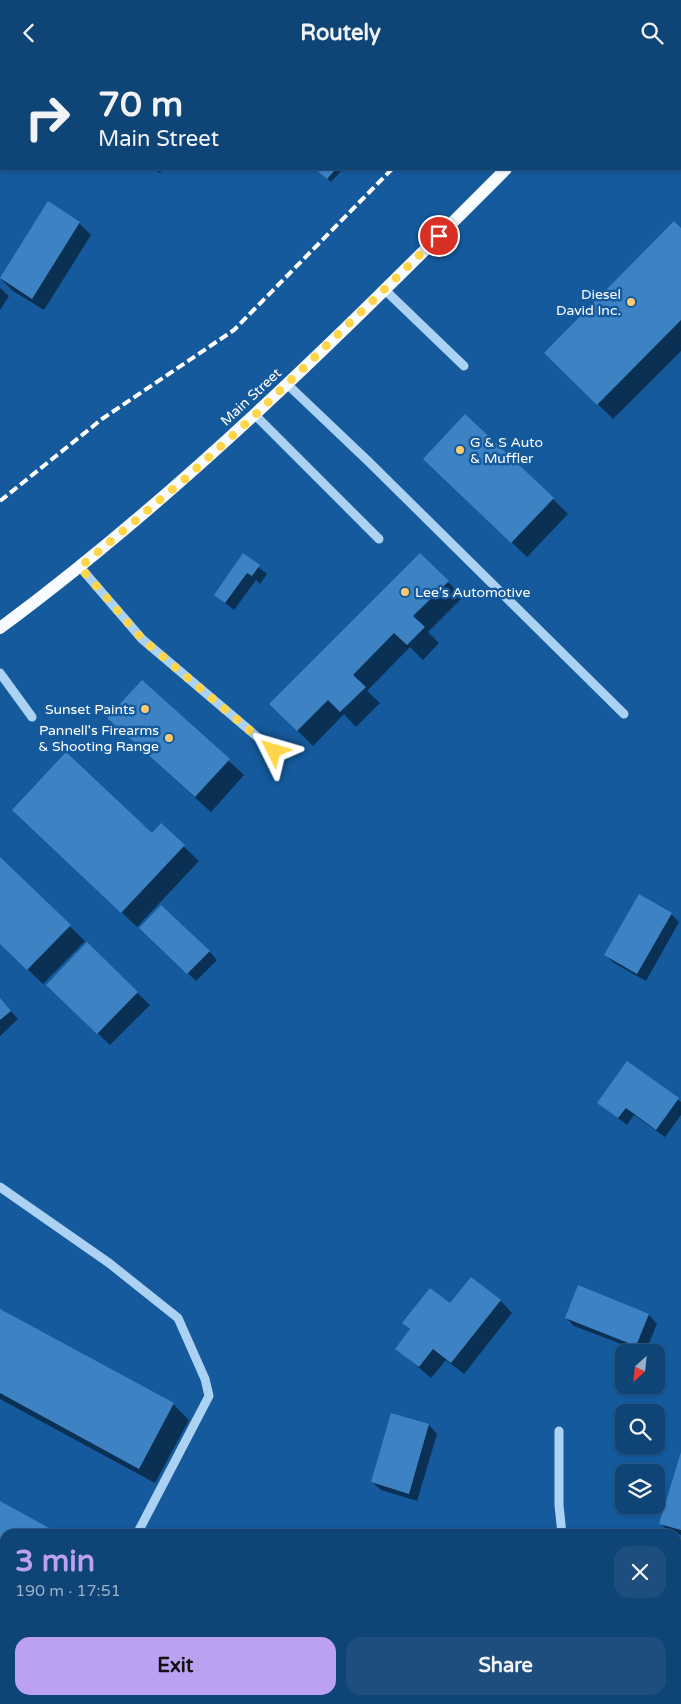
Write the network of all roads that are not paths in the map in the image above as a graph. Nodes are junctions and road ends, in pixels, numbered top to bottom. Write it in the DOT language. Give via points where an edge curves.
graph roads {
  1 [pos="505,170"];
  2 [pos="385,290"];
  3 [pos="464,366"];
  4 [pos="287,385"];
  5 [pos="255,415"];
  6 [pos="379,539"];
  7 [pos="80,567"];
  8 [pos="0,628"];
  9 [pos="0,673"];
  10 [pos="624,714"];
  11 [pos="32,717"];
  12 [pos="274,751"];
  13 [pos="0,1187"];
  14 [pos="559,1431"];
  15 [pos="140,1529"];
  16 [pos="561,1529"];
  1 -- 2 [label="main road, Main Street"];
  2 -- 3 [label="street"];
  2 -- 4 [label="main road, Main Street"];
  4 -- 5 [label="main road, Main Street"];
  4 -- 10 [label="street"];
  5 -- 6 [label="street"];
  5 -- 7 [label="main road, Main Street"];
  7 -- 8 [label="main road, Main Street"];
  7 -- 12 [label="street" via="142,639"];
  9 -- 11 [label="street"];
  13 -- 15 [label="street" via="109,1263 178,1318 205,1379 209,1396"];
  14 -- 16 [label="street"];
}
